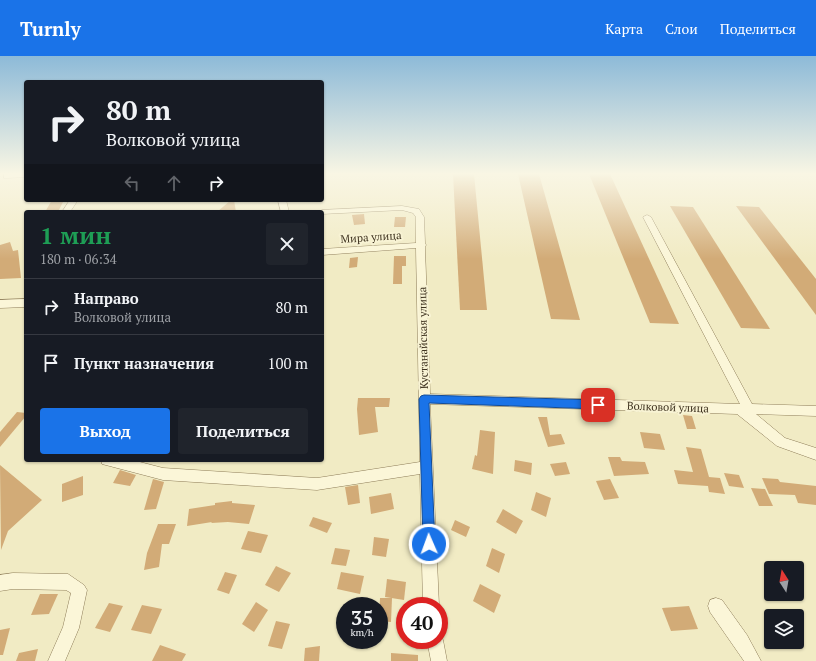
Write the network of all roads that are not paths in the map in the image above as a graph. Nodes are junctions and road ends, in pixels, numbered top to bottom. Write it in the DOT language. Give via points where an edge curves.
graph roads {
  1 [pos="324,212"];
  2 [pos="647,217"];
  3 [pos="422,245"];
  4 [pos="324,252"];
  5 [pos="24,303"];
  6 [pos="0,304"];
  7 [pos="424,399"];
  8 [pos="744,409"];
  9 [pos="816,411"];
  10 [pos="816,454"];
  11 [pos="115,462"];
  12 [pos="426,467"];
  13 [pos="0,583"];
  14 [pos="431,597"];
  15 [pos="716,606"];
  16 [pos="437,649"];
  17 [pos="56,661"];
  18 [pos="439,661"];
  19 [pos="753,661"];
  1 -- 3 [label="street, Кустанайская улица" via="412,209 420,217"];
  2 -- 8 [label="street"];
  3 -- 4 [label="street, Мира улица"];
  3 -- 7 [label="street, Кустанайская улица"];
  5 -- 6 [label="street"];
  7 -- 8 [label="street, Волковой улица"];
  7 -- 12 [label="street, Кустанайская улица"];
  8 -- 9 [label="street, Волковой улица"];
  8 -- 10 [label="street" via="781,442"];
  11 -- 12 [label="street" via="163,474 317,484"];
  12 -- 14 [label="street, Кустанайская улица"];
  13 -- 17 [label="street" via="68,582 80,590 71,628"];
  15 -- 19 [label="street"];
  16 -- 18 [label="street"];
}
